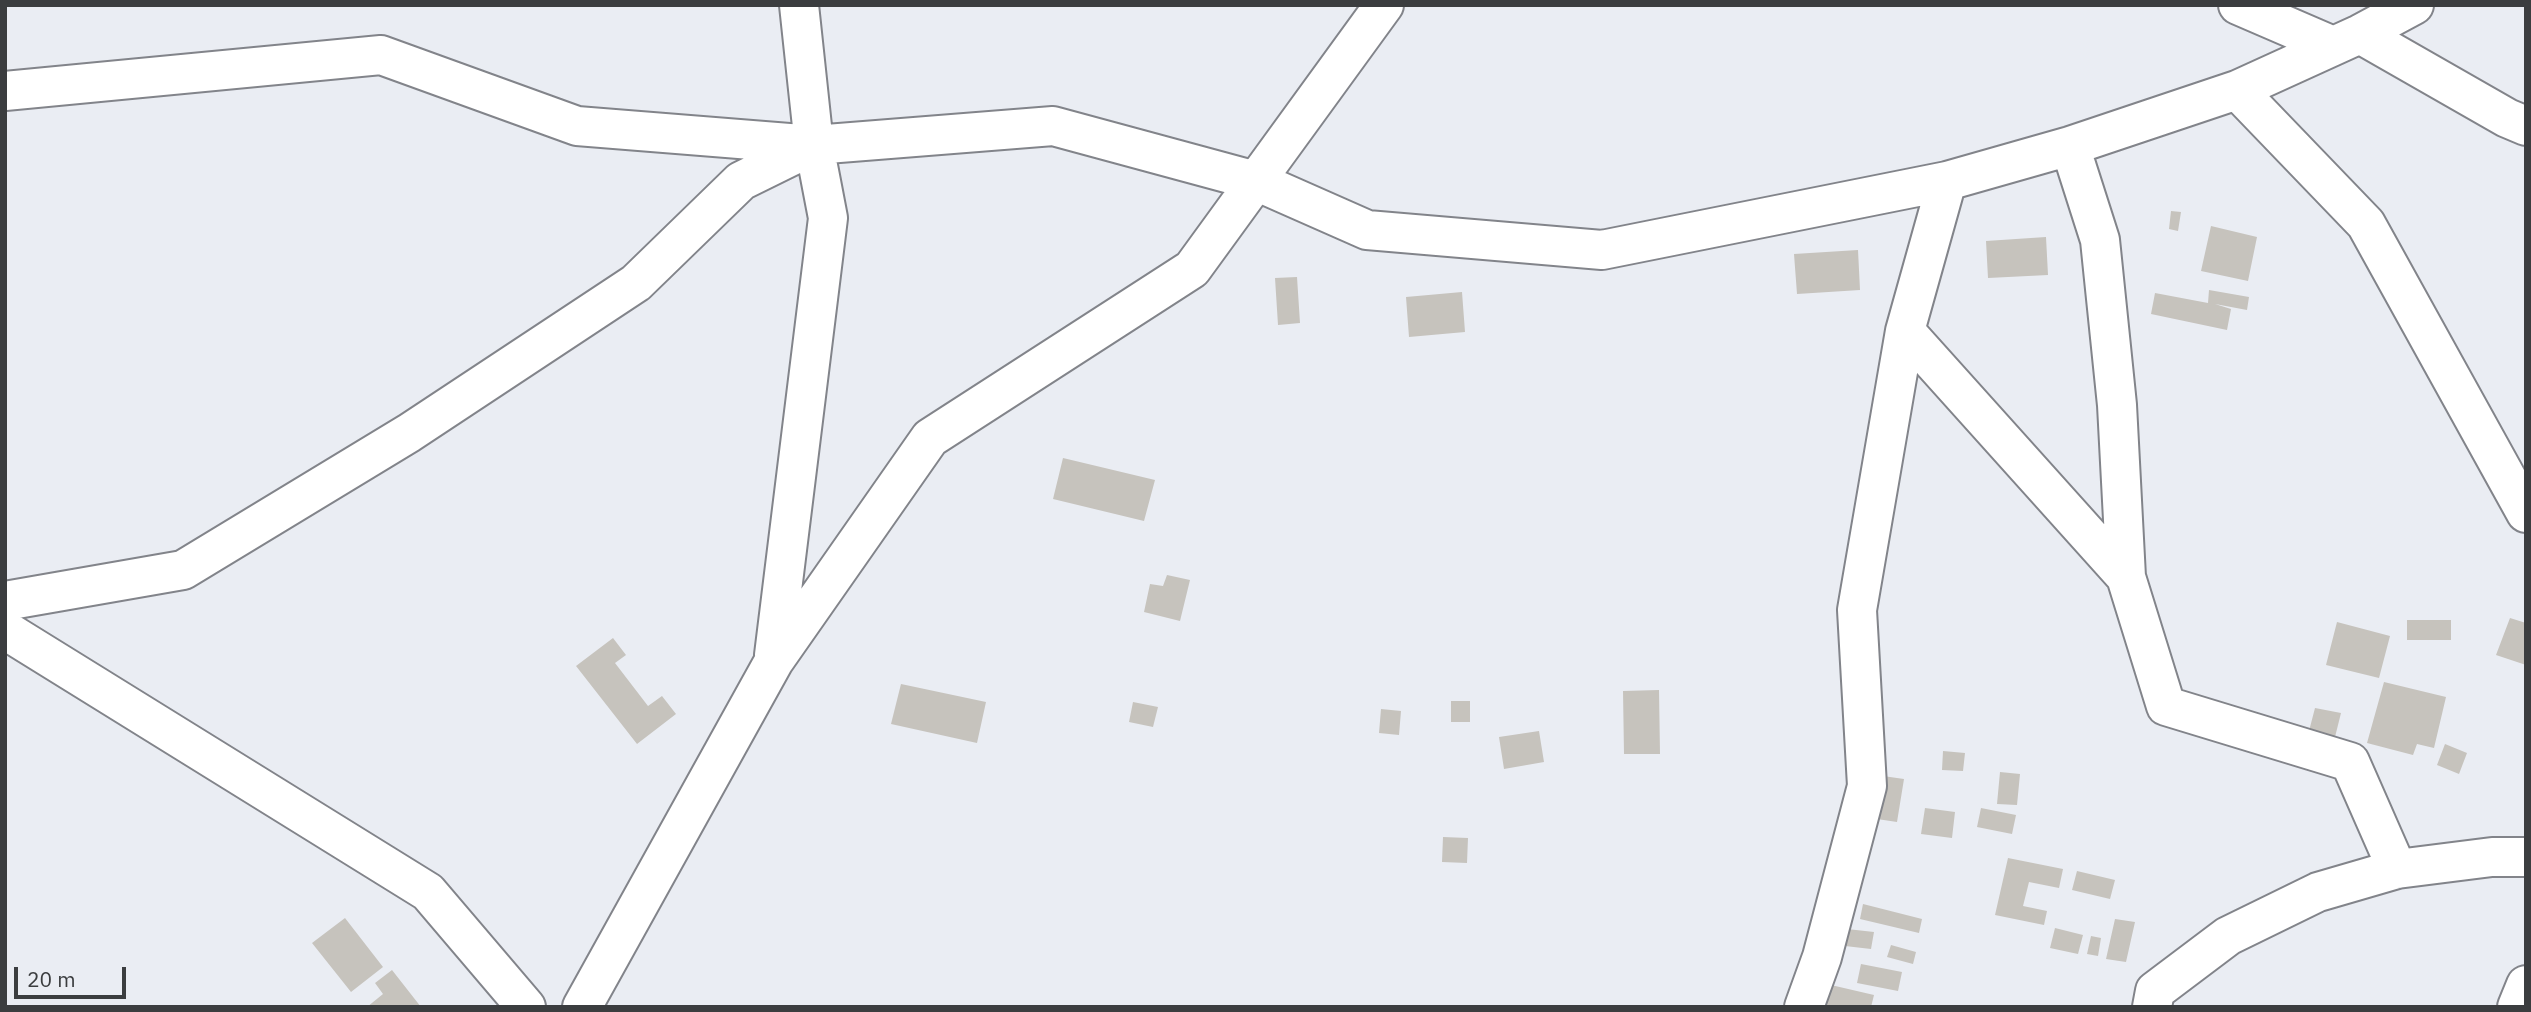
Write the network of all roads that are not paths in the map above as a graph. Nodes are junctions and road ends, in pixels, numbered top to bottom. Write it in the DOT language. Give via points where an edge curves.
graph roads {
  1 [pos="800,5"];
  2 [pos="1384,5"];
  3 [pos="2238,5"];
  4 [pos="2414,5"];
  5 [pos="2346,40"];
  6 [pos="2237,90"];
  7 [pos="5,91"];
  8 [pos="2526,127"];
  9 [pos="814,145"];
  10 [pos="2070,146"];
  11 [pos="1256,181"];
  12 [pos="1947,181"];
  13 [pos="1905,331"];
  14 [pos="2526,513"];
  15 [pos="2126,577"];
  16 [pos="5,601"];
  17 [pos="5,630"];
  18 [pos="774,661"];
  19 [pos="2526,857"];
  20 [pos="2397,869"];
  21 [pos="2526,985"];
  22 [pos="526,1007"];
  23 [pos="582,1007"];
  24 [pos="1804,1007"];
  25 [pos="2152,1007"];
  26 [pos="2517,1007"];
  1 -- 9 [label="street"];
  2 -- 11 [label="street"];
  3 -- 5 [label="street"];
  4 -- 5 [label="street"];
  5 -- 6 [label="street"];
  5 -- 8 [label="street"];
  6 -- 10 [label="street"];
  6 -- 14 [label="street" via="2366,224"];
  7 -- 9 [label="street" via="381,55 578,126"];
  9 -- 11 [label="street" via="1053,126"];
  9 -- 16 [label="street" via="741,181 636,283 409,433 183,570"];
  9 -- 18 [label="street" via="828,218"];
  10 -- 12 [label="street"];
  10 -- 15 [label="street" via="2100,240 2117,405"];
  11 -- 12 [label="street" via="1367,230 1602,250"];
  11 -- 18 [label="street" via="1192,269 930,438"];
  12 -- 13 [label="street"];
  13 -- 15 [label="street"];
  13 -- 24 [label="street" via="1857,610 1867,786 1822,957"];
  15 -- 20 [label="street" via="2166,706 2350,762"];
  17 -- 22 [label="street" via="428,892"];
  18 -- 23 [label="street"];
  19 -- 20 [label="street"];
  20 -- 25 [label="street" via="2318,892 2228,936 2155,991"];
  21 -- 26 [label="street"];
}
